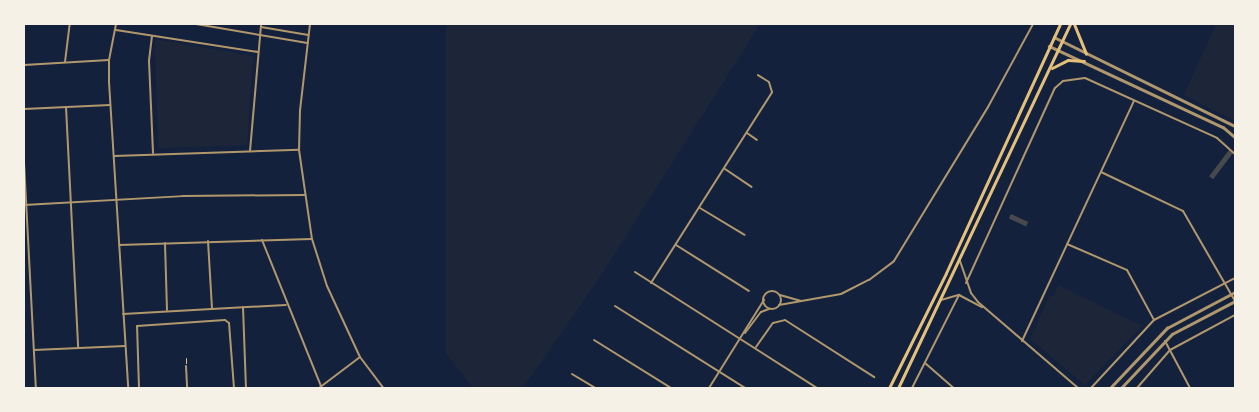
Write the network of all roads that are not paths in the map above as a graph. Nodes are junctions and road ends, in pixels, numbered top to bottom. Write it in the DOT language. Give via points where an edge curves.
graph roads {
  1 [pos="70,24"];
  2 [pos="116,24"];
  3 [pos="196,24"];
  4 [pos="310,24"];
  5 [pos="1033,24"];
  6 [pos="1060,24"];
  7 [pos="1070,24"];
  8 [pos="1074,24"];
  9 [pos="261,25"];
  10 [pos="116,30"];
  11 [pos="308,35"];
  12 [pos="152,36"];
  13 [pos="260,36"];
  14 [pos="1054,37"];
  15 [pos="1062,42"];
  16 [pos="307,43"];
  17 [pos="1049,46"];
  18 [pos="1058,50"];
  19 [pos="258,52"];
  20 [pos="1086,54"];
  21 [pos="109,60"];
  22 [pos="1084,61"];
  23 [pos="65,62"];
  24 [pos="24,65"];
  25 [pos="1050,70"];
  26 [pos="758,75"];
  27 [pos="1135,101"];
  28 [pos="110,105"];
  29 [pos="66,107"];
  30 [pos="24,109"];
  31 [pos="1235,126"];
  32 [pos="747,133"];
  33 [pos="1235,136"];
  34 [pos="757,140"];
  35 [pos="299,150"];
  36 [pos="250,151"];
  37 [pos="153,154"];
  38 [pos="1235,154"];
  39 [pos="113,156"];
  40 [pos="24,162"];
  41 [pos="725,170"];
  42 [pos="1101,172"];
  43 [pos="752,187"];
  44 [pos="304,195"];
  45 [pos="116,200"];
  46 [pos="71,203"];
  47 [pos="25,205"];
  48 [pos="700,208"];
  49 [pos="745,235"];
  50 [pos="312,239"];
  51 [pos="262,240"];
  52 [pos="208,241"];
  53 [pos="164,242"];
  54 [pos="1067,244"];
  55 [pos="119,245"];
  56 [pos="676,246"];
  57 [pos="960,261"];
  58 [pos="635,272"];
  59 [pos="1235,278"];
  60 [pos="651,283"];
  61 [pos="966,283"];
  62 [pos="1225,283"];
  63 [pos="749,291"];
  64 [pos="1235,292"];
  65 [pos="1231,294"];
  66 [pos="780,295"];
  67 [pos="959,295"];
  68 [pos="764,300"];
  69 [pos="941,300"];
  70 [pos="801,301"];
  71 [pos="1235,301"];
  72 [pos="286,305"];
  73 [pos="780,305"];
  74 [pos="615,306"];
  75 [pos="243,307"];
  76 [pos="770,308"];
  77 [pos="984,308"];
  78 [pos="212,309"];
  79 [pos="167,311"];
  80 [pos="123,314"];
  81 [pos="1235,315"];
  82 [pos="1154,320"];
  83 [pos="745,333"];
  84 [pos="742,338"];
  85 [pos="594,340"];
  86 [pos="1022,341"];
  87 [pos="1165,341"];
  88 [pos="125,346"];
  89 [pos="756,347"];
  90 [pos="78,348"];
  91 [pos="34,350"];
  92 [pos="1170,350"];
  93 [pos="360,357"];
  94 [pos="925,363"];
  95 [pos="186,366"];
  96 [pos="719,372"];
  97 [pos="572,374"];
  98 [pos="874,377"];
  99 [pos="320,387"];
  100 [pos="36,388"];
  101 [pos="128,388"];
  102 [pos="139,388"];
  103 [pos="187,388"];
  104 [pos="234,388"];
  105 [pos="246,388"];
  106 [pos="383,388"];
  107 [pos="595,388"];
  108 [pos="671,388"];
  109 [pos="709,388"];
  110 [pos="745,388"];
  111 [pos="818,388"];
  112 [pos="889,388"];
  113 [pos="898,388"];
  114 [pos="912,388"];
  115 [pos="954,388"];
  116 [pos="1078,388"];
  117 [pos="1091,388"];
  118 [pos="1110,388"];
  119 [pos="1121,388"];
  120 [pos="1137,388"];
  121 [pos="1190,388"];
  1 -- 23 [label="street"];
  2 -- 10 [label="street"];
  3 -- 13 [label="street"];
  4 -- 11 [label="street"];
  5 -- 70 [label="street" via="988,107 894,261 848,291"];
  6 -- 14 [label="main road"];
  7 -- 15 [label="main road"];
  8 -- 20 [label="main road"];
  9 -- 11 [label="street"];
  9 -- 13 [label="street"];
  10 -- 12 [label="street"];
  10 -- 21 [label="street"];
  11 -- 16 [label="street"];
  12 -- 19 [label="street"];
  12 -- 37 [label="street" via="149,61"];
  13 -- 16 [label="street"];
  13 -- 19 [label="street"];
  14 -- 15 [label="street"];
  14 -- 17 [label="main road"];
  15 -- 18 [label="main road"];
  15 -- 20 [label="street"];
  16 -- 35 [label="street"];
  17 -- 18 [label="street"];
  17 -- 112 [label="main road" via="946,274"];
  18 -- 22 [label="street"];
  18 -- 25 [label="main road"];
  19 -- 36 [label="street"];
  20 -- 31 [label="street" via="1177,95"];
  21 -- 23 [label="street"];
  21 -- 28 [label="street"];
  22 -- 25 [label="main road" via="1068,60"];
  22 -- 33 [label="street" via="1223,126"];
  23 -- 24 [label="street"];
  25 -- 57 [label="main road"];
  26 -- 32 [label="street" via="769,82 772,92"];
  27 -- 38 [label="street" via="1216,138"];
  27 -- 42 [label="street"];
  27 -- 61 [label="street" via="1085,78 1067,79 1055,88"];
  28 -- 29 [label="street"];
  28 -- 39 [label="street"];
  29 -- 30 [label="street"];
  29 -- 46 [label="street"];
  32 -- 34 [label="street"];
  32 -- 41 [label="street"];
  35 -- 36 [label="street"];
  35 -- 44 [label="street"];
  36 -- 37 [label="street"];
  37 -- 39 [label="street"];
  39 -- 45 [label="street"];
  40 -- 47 [label="street"];
  41 -- 43 [label="street"];
  41 -- 48 [label="street"];
  42 -- 54 [label="street"];
  42 -- 62 [label="street" via="1183,211"];
  44 -- 45 [label="street"];
  44 -- 50 [label="street"];
  45 -- 46 [label="street"];
  45 -- 55 [label="street"];
  46 -- 47 [label="street"];
  46 -- 90 [label="street"];
  47 -- 91 [label="street"];
  48 -- 49 [label="street"];
  48 -- 56 [label="street"];
  50 -- 51 [label="street"];
  50 -- 93 [label="street" via="327,286"];
  51 -- 52 [label="street"];
  51 -- 72 [label="street"];
  52 -- 53 [label="street"];
  52 -- 78 [label="street"];
  53 -- 55 [label="street"];
  53 -- 79 [label="street"];
  54 -- 82 [label="street" via="1127,270"];
  54 -- 86 [label="street"];
  55 -- 80 [label="street"];
  56 -- 60 [label="street"];
  56 -- 63 [label="street"];
  57 -- 61 [label="street"];
  57 -- 69 [label="main road"];
  58 -- 60 [label="street"];
  59 -- 62 [label="street"];
  60 -- 84 [label="street"];
  61 -- 77 [label="street"];
  62 -- 65 [label="street"];
  62 -- 82 [label="street"];
  64 -- 65 [label="street"];
  65 -- 71 [label="street"];
  65 -- 118 [label="street" via="1167,328"];
  66 -- 68 [label="street" via="770,292"];
  66 -- 70 [label="street"];
  66 -- 73 [label="street"];
  67 -- 69 [label="street"];
  67 -- 77 [label="street"];
  67 -- 94 [label="street"];
  68 -- 76 [label="street"];
  68 -- 83 [label="street"];
  69 -- 113 [label="main road"];
  70 -- 73 [label="street"];
  71 -- 87 [label="street" via="1174,332"];
  72 -- 75 [label="street"];
  72 -- 99 [label="street"];
  73 -- 76 [label="street"];
  74 -- 96 [label="street"];
  75 -- 78 [label="street"];
  75 -- 105 [label="street"];
  76 -- 83 [label="street" via="761,312"];
  77 -- 86 [label="street"];
  78 -- 79 [label="street"];
  79 -- 80 [label="street"];
  80 -- 88 [label="street"];
  81 -- 92 [label="street"];
  82 -- 117 [label="street"];
  83 -- 84 [label="street"];
  84 -- 89 [label="street"];
  84 -- 96 [label="street"];
  85 -- 108 [label="street"];
  86 -- 116 [label="street"];
  87 -- 92 [label="street"];
  87 -- 119 [label="street"];
  88 -- 90 [label="street"];
  88 -- 101 [label="street"];
  89 -- 98 [label="street" via="773,323 785,320"];
  89 -- 111 [label="street"];
  90 -- 91 [label="street"];
  91 -- 100 [label="street"];
  92 -- 120 [label="street"];
  92 -- 121 [label="street"];
  93 -- 99 [label="street"];
  93 -- 106 [label="street"];
  94 -- 114 [label="street"];
  94 -- 115 [label="street"];
  95 -- 103 [label="street"];
  96 -- 109 [label="street"];
  96 -- 110 [label="street"];
  97 -- 107 [label="street"];
  102 -- 104 [label="street" via="137,326 225,320 229,323"];
}
